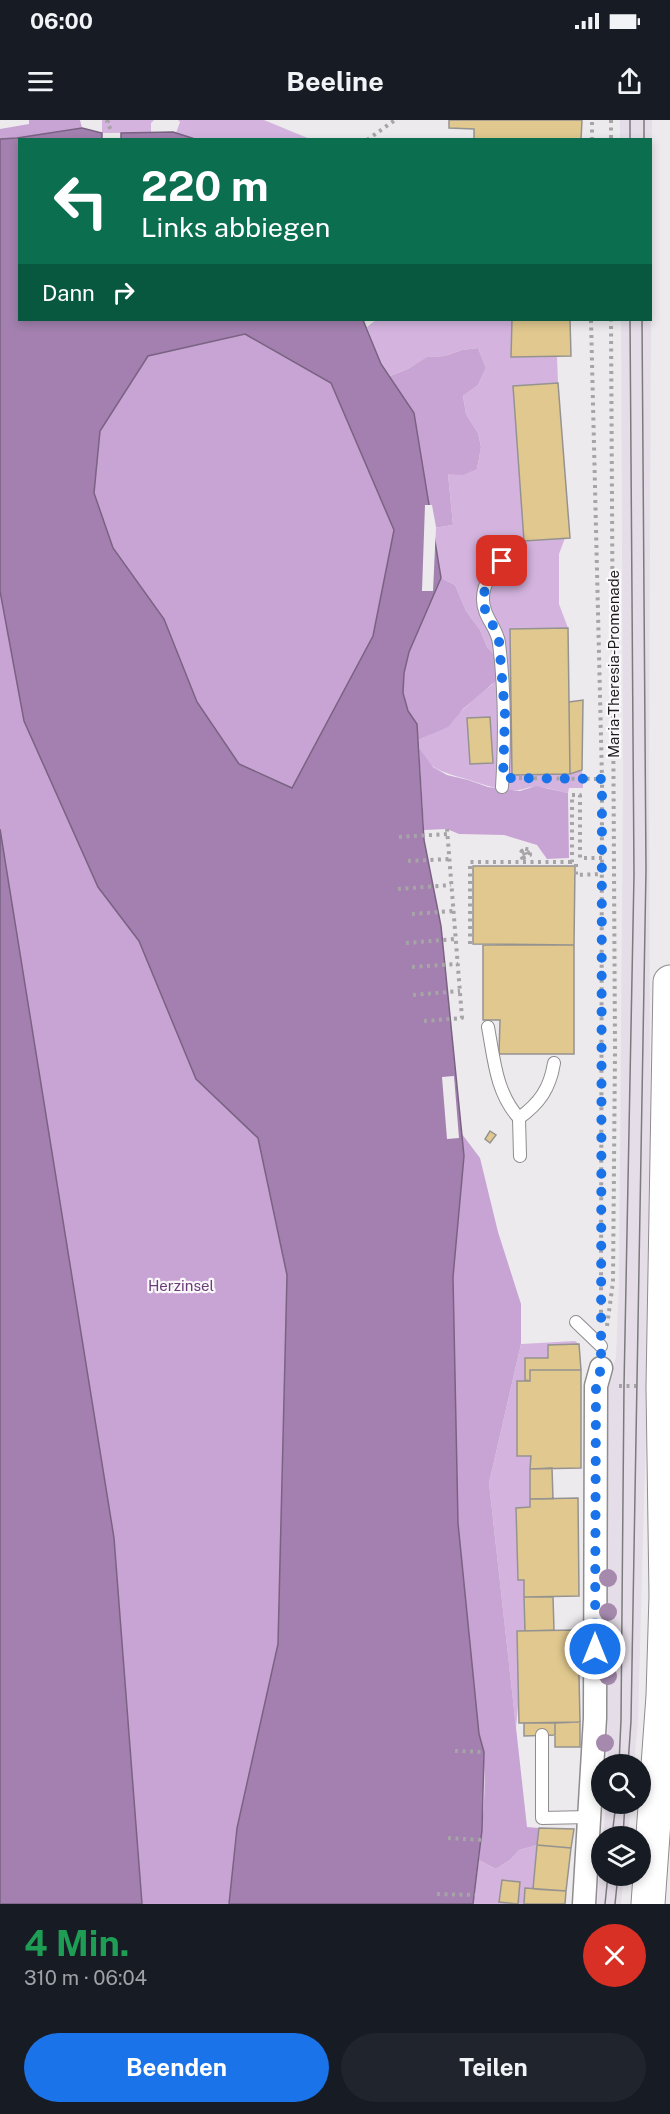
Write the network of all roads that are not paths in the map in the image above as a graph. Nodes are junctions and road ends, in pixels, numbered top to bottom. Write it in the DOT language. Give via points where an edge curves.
graph roads {
  1 [pos="511,549"];
  2 [pos="503,782"];
  3 [pos="670,982"];
  4 [pos="488,1027"];
  5 [pos="554,1063"];
  6 [pos="519,1118"];
  7 [pos="520,1156"];
  8 [pos="576,1322"];
  9 [pos="599,1366"];
  10 [pos="542,1736"];
  11 [pos="589,1817"];
  12 [pos="584,1904"];
  13 [pos="648,1904"];
  1 -- 2 [label="lane" via="486,583 483,600 499,641 505,715"];
  3 -- 13 [label="main road" via="663,1387 666,1618"];
  4 -- 6 [label="lane" via="501,1089"];
  5 -- 6 [label="lane" via="546,1091"];
  6 -- 7 [label="lane"];
  8 -- 9 [label="lane"];
  9 -- 11 [label="street" via="595,1718"];
  10 -- 11 [label="lane" via="542,1818"];
  11 -- 12 [label="street"];
}
